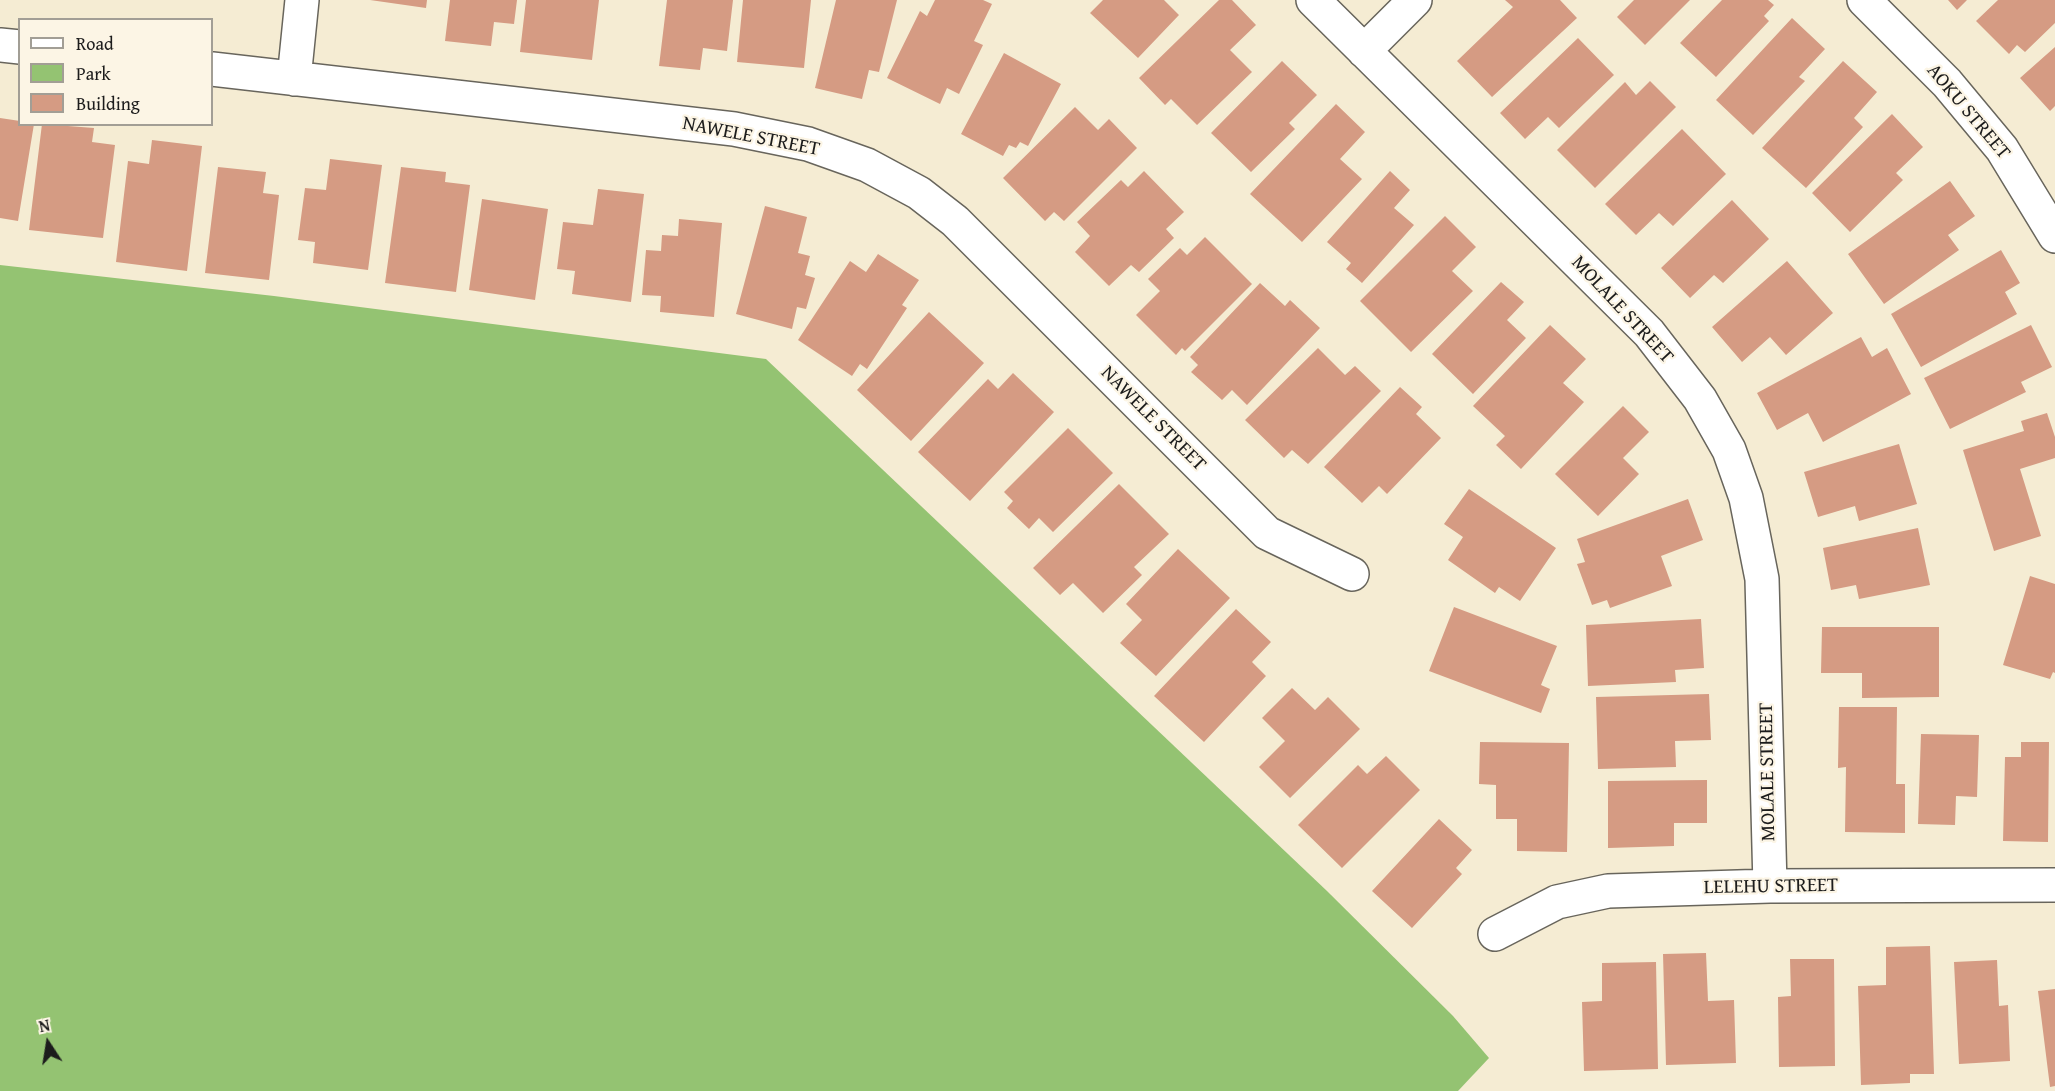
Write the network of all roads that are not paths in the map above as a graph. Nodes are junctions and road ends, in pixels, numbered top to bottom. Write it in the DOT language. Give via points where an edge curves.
graph roads {
  1 [pos="302,0"];
  2 [pos="1312,0"];
  3 [pos="1415,0"];
  4 [pos="1864,0"];
  5 [pos="0,45"];
  6 [pos="18,47"];
  7 [pos="1364,51"];
  8 [pos="213,69"];
  9 [pos="294,79"];
  10 [pos="2055,236"];
  11 [pos="1352,574"];
  12 [pos="2055,885"];
  13 [pos="1770,886"];
  14 [pos="1495,934"];
  1 -- 9 [label="street"];
  2 -- 7 [label="street, MOLALE STREET"];
  3 -- 7 [label="street"];
  4 -- 10 [label="street, AOKU STREET" via="1947,82 2002,149"];
  5 -- 6 [label="street"];
  7 -- 13 [label="street, MOLALE STREET" via="1649,333 1700,399 1729,450 1746,498 1762,579"];
  8 -- 9 [label="street, NAWELE STREET"];
  9 -- 11 [label="street, NAWELE STREET" via="734,129 808,144 867,165 919,193 955,221 1267,533"];
  12 -- 13 [label="street, LELEHU STREET"];
  13 -- 14 [label="street, LELEHU STREET" via="1608,891 1557,902"];
}
